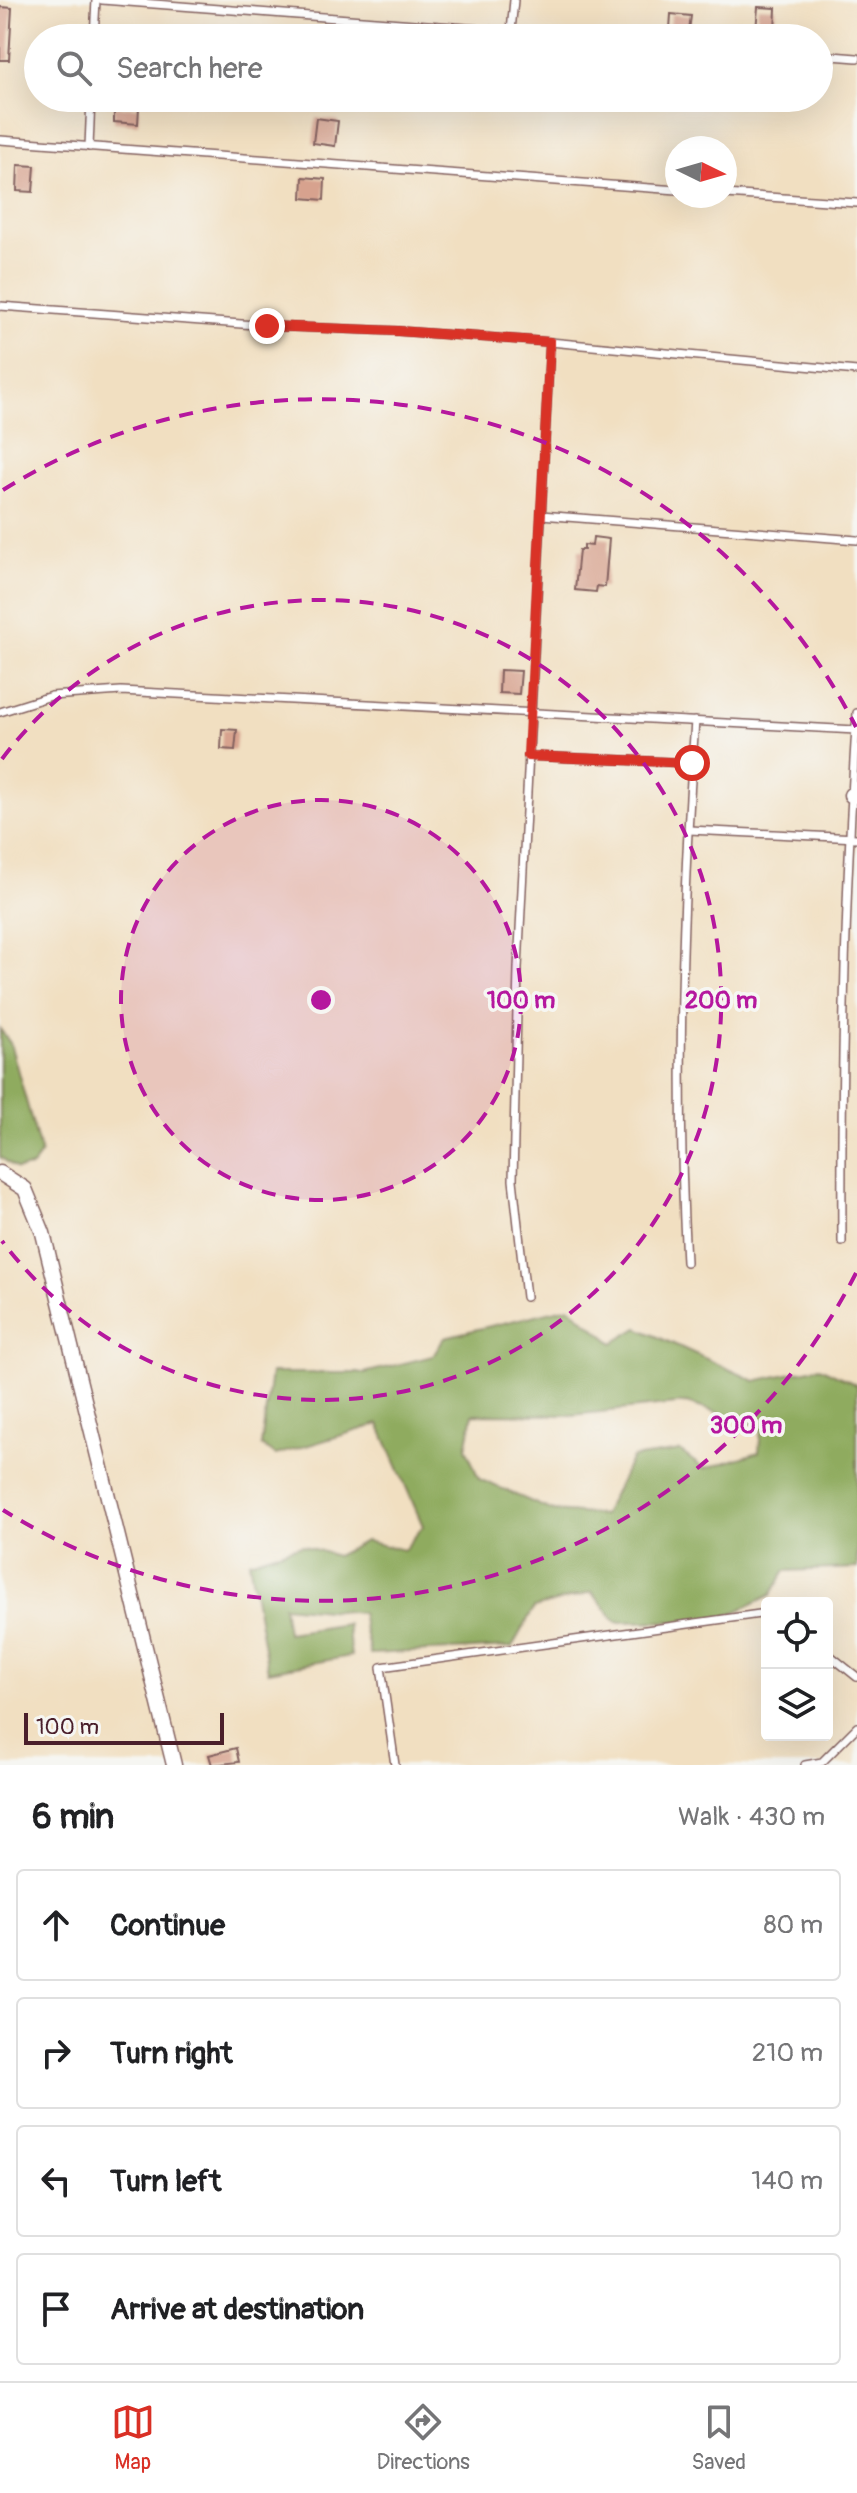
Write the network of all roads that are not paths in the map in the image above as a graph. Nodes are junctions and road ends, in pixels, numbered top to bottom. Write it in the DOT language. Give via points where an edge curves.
graph roads {
  1 [pos="99,0"];
  2 [pos="514,0"];
  3 [pos="96,24"];
  4 [pos="418,24"];
  5 [pos="512,24"];
  6 [pos="833,56"];
  7 [pos="857,58"];
  8 [pos="90,112"];
  9 [pos="0,140"];
  10 [pos="89,147"];
  11 [pos="665,189"];
  12 [pos="737,195"];
  13 [pos="857,203"];
  14 [pos="0,306"];
  15 [pos="550,342"];
  16 [pos="857,371"];
  17 [pos="541,515"];
  18 [pos="857,540"];
  19 [pos="0,712"];
  20 [pos="531,713"];
  21 [pos="857,713"];
  22 [pos="695,721"];
  23 [pos="856,730"];
  24 [pos="528,756"];
  25 [pos="692,763"];
  26 [pos="854,796"];
  27 [pos="689,830"];
  28 [pos="853,837"];
  29 [pos="0,1173"];
  30 [pos="842,1242"];
  31 [pos="686,1262"];
  32 [pos="526,1297"];
  33 [pos="761,1614"];
  34 [pos="833,1658"];
  35 [pos="857,1677"];
  36 [pos="857,1727"];
  37 [pos="174,1765"];
  38 [pos="395,1765"];
  39 [pos="805,1765"];
  1 -- 3 [label="lane"];
  1 -- 4 [label="lane"];
  2 -- 5 [label="lane"];
  6 -- 7 [label="lane"];
  8 -- 10 [label="lane"];
  9 -- 10 [label="lane"];
  10 -- 11 [label="lane"];
  12 -- 13 [label="lane"];
  14 -- 15 [label="lane"];
  15 -- 16 [label="lane"];
  15 -- 17 [label="lane"];
  17 -- 18 [label="lane"];
  17 -- 20 [label="lane"];
  19 -- 20 [label="lane" via="51,696 121,691"];
  20 -- 22 [label="lane"];
  20 -- 24 [label="lane"];
  21 -- 23 [label="lane"];
  22 -- 23 [label="lane"];
  22 -- 25 [label="lane"];
  23 -- 26 [label="lane"];
  24 -- 25 [label="lane"];
  24 -- 32 [label="lane" via="513,1180"];
  25 -- 27 [label="lane"];
  26 -- 28 [label="lane"];
  27 -- 28 [label="lane"];
  27 -- 31 [label="lane" via="680,1030"];
  28 -- 30 [label="lane"];
  29 -- 37 [label="street" via="25,1189 43,1233"];
  33 -- 38 [label="lane" via="381,1667"];
  34 -- 35 [label="lane"];
  36 -- 39 [label="lane" via="822,1762"];
}
